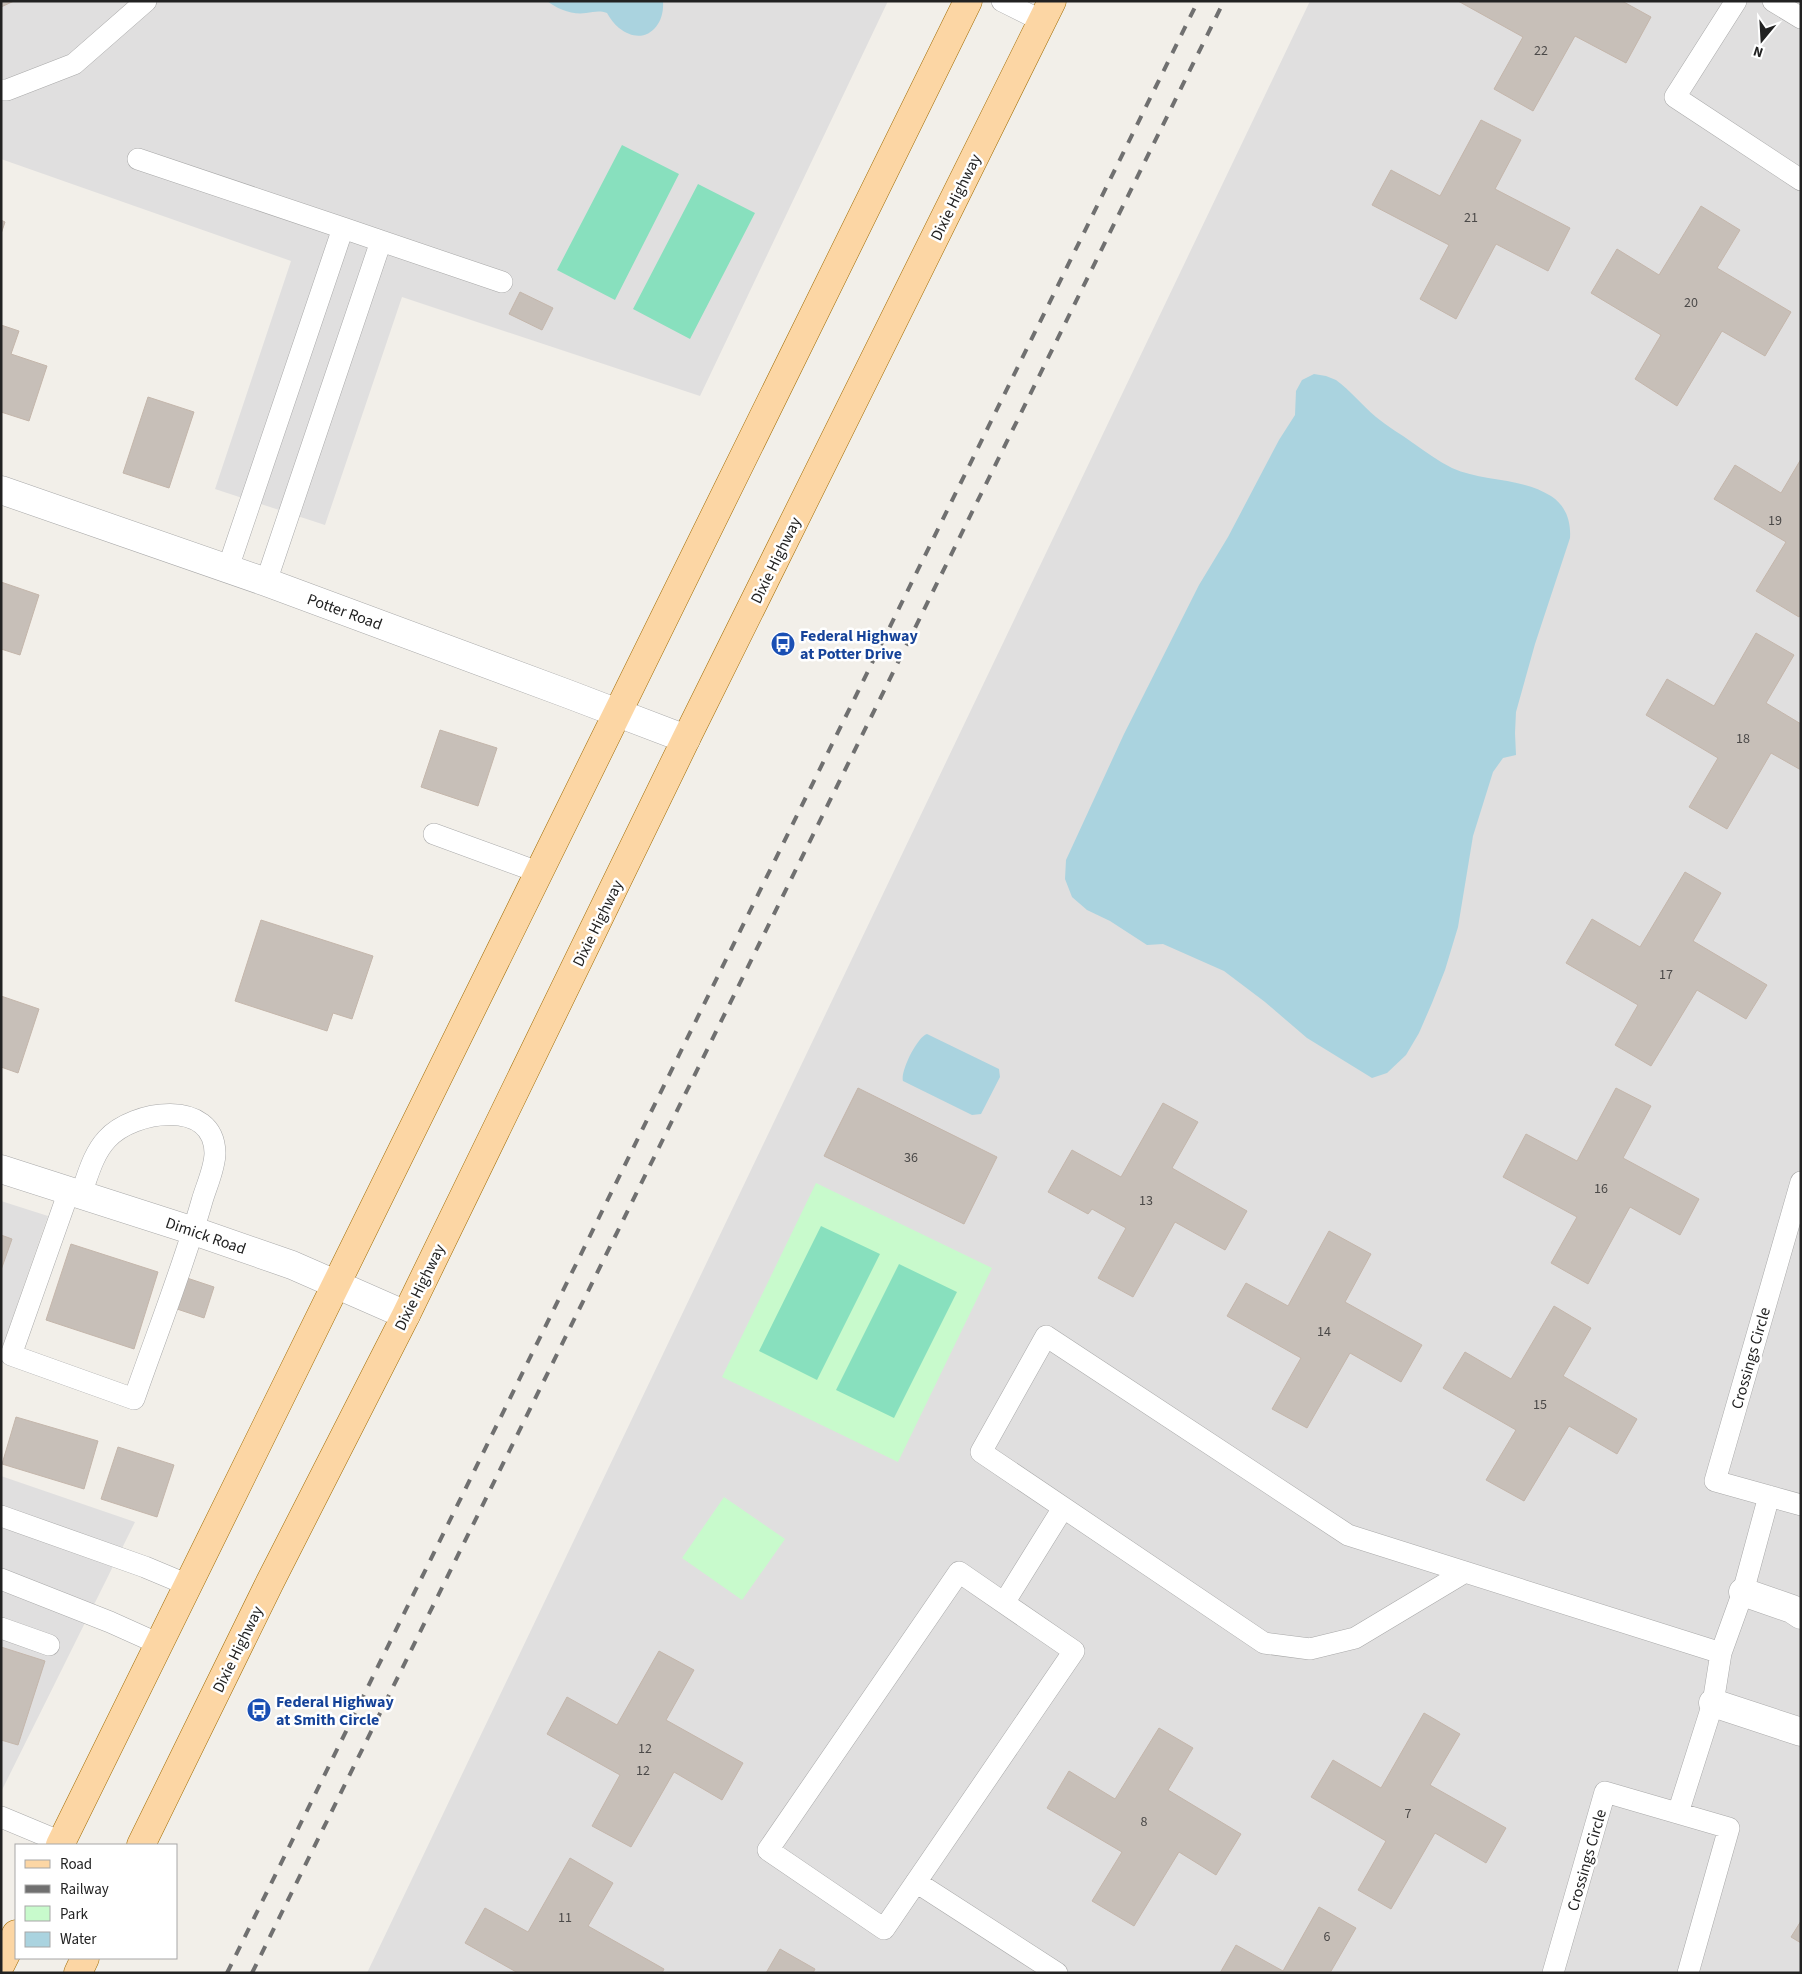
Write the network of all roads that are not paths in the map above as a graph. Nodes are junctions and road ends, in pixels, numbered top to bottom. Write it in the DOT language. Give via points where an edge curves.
graph roads {
  1 [pos="146,1"];
  2 [pos="968,1"];
  3 [pos="1002,1"];
  4 [pos="1736,1"];
  5 [pos="1774,1"];
  6 [pos="1047,11"];
  7 [pos="1801,18"];
  8 [pos="1,90"];
  9 [pos="138,159"];
  10 [pos="1801,180"];
  11 [pos="343,228"];
  12 [pos="381,241"];
  13 [pos="502,282"];
  14 [pos="1,490"];
  15 [pos="228,568"];
  16 [pos="266,582"];
  17 [pos="618,713"];
  18 [pos="686,740"];
  19 [pos="434,834"];
  20 [pos="538,872"];
  21 [pos="1,1169"];
  22 [pos="1801,1182"];
  23 [pos="76,1192"];
  24 [pos="194,1230"];
  25 [pos="337,1284"];
  26 [pos="406,1315"];
  27 [pos="1769,1496"];
  28 [pos="1801,1505"];
  29 [pos="1063,1508"];
  30 [pos="2,1519"];
  31 [pos="1465,1572"];
  32 [pos="1,1579"];
  33 [pos="188,1585"];
  34 [pos="1743,1592"];
  35 [pos="1004,1603"];
  36 [pos="1801,1615"];
  37 [pos="1,1628"];
  38 [pos="159,1644"];
  39 [pos="48,1645"];
  40 [pos="1721,1653"];
  41 [pos="1713,1703"];
  42 [pos="1801,1732"];
  43 [pos="1678,1813"];
  44 [pos="1,1816"];
  45 [pos="61,1844"];
  46 [pos="140,1844"];
  47 [pos="916,1882"];
  48 [pos="10,1935"];
  49 [pos="85,1959"];
  50 [pos="1,1964"];
  51 [pos="78,1973"];
  52 [pos="1057,1973"];
  53 [pos="1554,1973"];
  54 [pos="1688,1973"];
  1 -- 8 [label="lane" via="74,64"];
  2 -- 17 [label="main road"];
  3 -- 6 [label="lane"];
  4 -- 10 [label="lane" via="1675,96"];
  5 -- 7 [label="lane"];
  6 -- 18 [label="main road, Dixie Highway"];
  9 -- 11 [label="lane"];
  11 -- 12 [label="lane"];
  11 -- 15 [label="lane"];
  12 -- 13 [label="lane"];
  12 -- 16 [label="lane"];
  14 -- 15 [label="street, Potter Road"];
  15 -- 16 [label="street, Potter Road"];
  16 -- 17 [label="street, Potter Road"];
  17 -- 18 [label="street, Potter Road"];
  17 -- 20 [label="main road"];
  18 -- 26 [label="main road, Dixie Highway"];
  19 -- 20 [label="lane"];
  20 -- 25 [label="main road"];
  21 -- 23 [label="street, Dimick Road"];
  22 -- 27 [label="lane, Crossings Circle" via="1715,1480"];
  23 -- 24 [label="street, Dimick Road"];
  23 -- 24 [label="lane" via="107,1140 123,1126 168,1113 191,1119 208,1130 214,1142 215,1156"];
  23 -- 24 [label="lane" via="11,1355 134,1399"];
  24 -- 25 [label="street, Dimick Road"];
  25 -- 26 [label="street, Dimick Road"];
  25 -- 33 [label="main road"];
  26 -- 46 [label="main road, Dixie Highway"];
  27 -- 28 [label="lane, Crossings Circle"];
  27 -- 34 [label="lane"];
  29 -- 31 [label="lane" via="1264,1643 1310,1649 1355,1638"];
  29 -- 31 [label="lane" via="981,1452 1046,1336 1348,1535"];
  29 -- 35 [label="lane"];
  30 -- 33 [label="lane"];
  31 -- 40 [label="lane"];
  32 -- 38 [label="lane"];
  33 -- 38 [label="main road"];
  34 -- 36 [label="street" via="1792,1608"];
  34 -- 40 [label="lane"];
  35 -- 47 [label="lane" via="1074,1651"];
  35 -- 47 [label="lane" via="958,1572 768,1850 884,1929"];
  37 -- 39 [label="lane"];
  38 -- 45 [label="main road"];
  40 -- 41 [label="lane"];
  41 -- 42 [label="street"];
  41 -- 43 [label="lane"];
  43 -- 53 [label="lane, Crossings Circle" via="1605,1792"];
  43 -- 54 [label="lane, Crossings Circle" via="1730,1828"];
  44 -- 45 [label="lane"];
  47 -- 52 [label="lane"];
  48 -- 50 [label="main road"];
  49 -- 51 [label="main road"];
}
